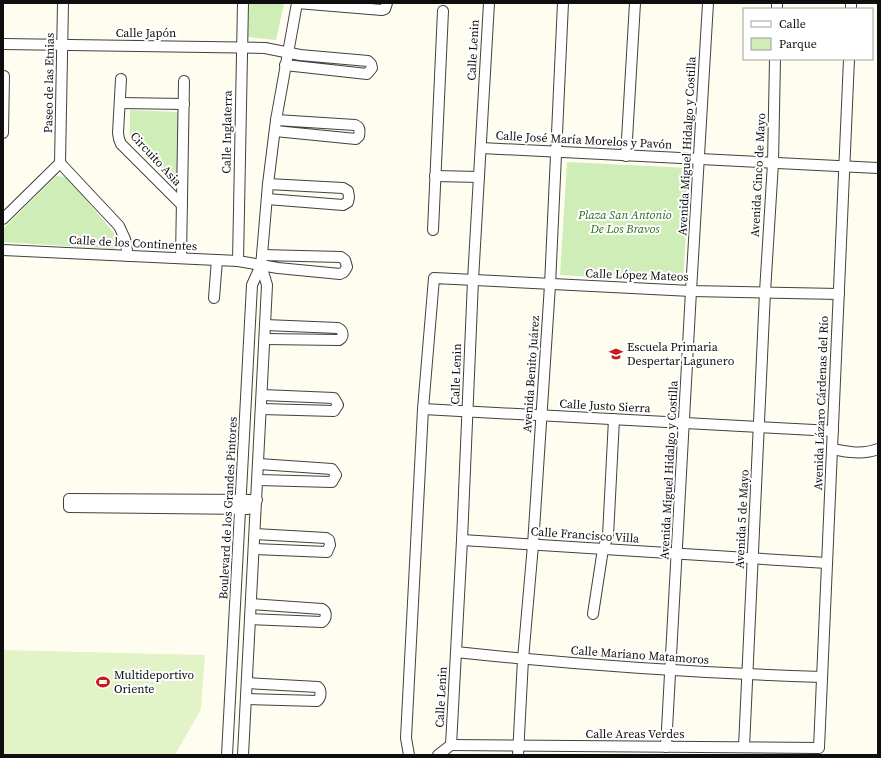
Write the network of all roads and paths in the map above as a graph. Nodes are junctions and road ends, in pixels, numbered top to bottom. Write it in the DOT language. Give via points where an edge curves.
graph roads {
  1 [pos="63,3"];
  2 [pos="243,3"];
  3 [pos="297,3"];
  4 [pos="387,3"];
  5 [pos="489,3"];
  6 [pos="564,3"];
  7 [pos="635,3"];
  8 [pos="708,3"];
  9 [pos="443,11"];
  10 [pos="3,44"];
  11 [pos="63,45"];
  12 [pos="242,47"];
  13 [pos="288,52"];
  14 [pos="775,60"];
  15 [pos="849,60"];
  16 [pos="285,65"];
  17 [pos="4,76"];
  18 [pos="121,79"];
  19 [pos="184,81"];
  20 [pos="3,101"];
  21 [pos="120,103"];
  22 [pos="184,104"];
  23 [pos="276,120"];
  24 [pos="275,131"];
  25 [pos="3,132"];
  26 [pos="480,148"];
  27 [pos="557,152"];
  28 [pos="626,156"];
  29 [pos="699,159"];
  30 [pos="60,163"];
  31 [pos="772,163"];
  32 [pos="844,166"];
  33 [pos="878,168"];
  34 [pos="435,176"];
  35 [pos="479,177"];
  36 [pos="268,184"];
  37 [pos="267,199"];
  38 [pos="182,205"];
  39 [pos="3,219"];
  40 [pos="433,230"];
  41 [pos="3,250"];
  42 [pos="128,256"];
  43 [pos="181,258"];
  44 [pos="217,260"];
  45 [pos="262,260"];
  46 [pos="238,261"];
  47 [pos="473,280"];
  48 [pos="550,284"];
  49 [pos="691,291"];
  50 [pos="765,292"];
  51 [pos="839,294"];
  52 [pos="214,298"];
  53 [pos="266,325"];
  54 [pos="265,340"];
  55 [pos="262,395"];
  56 [pos="262,409"];
  57 [pos="423,409"];
  58 [pos="468,411"];
  59 [pos="541,415"];
  60 [pos="614,419"];
  61 [pos="684,423"];
  62 [pos="759,427"];
  63 [pos="833,431"];
  64 [pos="878,449"];
  65 [pos="832,450"];
  66 [pos="263,464"];
  67 [pos="262,480"];
  68 [pos="241,504"];
  69 [pos="256,504"];
  70 [pos="255,534"];
  71 [pos="462,540"];
  72 [pos="533,545"];
  73 [pos="254,549"];
  74 [pos="603,549"];
  75 [pos="677,554"];
  76 [pos="753,558"];
  77 [pos="827,563"];
  78 [pos="251,604"];
  79 [pos="594,614"];
  80 [pos="250,619"];
  81 [pos="456,652"];
  82 [pos="523,659"];
  83 [pos="671,671"];
  84 [pos="747,674"];
  85 [pos="822,677"];
  86 [pos="247,683"];
  87 [pos="246,699"];
  88 [pos="451,745"];
  89 [pos="666,747"];
  90 [pos="744,747"];
  91 [pos="819,748"];
  92 [pos="518,750"];
  93 [pos="227,755"];
  94 [pos="243,755"];
  95 [pos="409,755"];
  96 [pos="438,755"];
  1 -- 11 [label="street, Paseo de las Etnias"];
  2 -- 12 [label="street, Calle Inglaterra"];
  3 -- 4 [label="street" via="382,10"];
  3 -- 13 [label="street, Boulevard de los Grandes Pintores"];
  5 -- 26 [label="street, Calle Lenin"];
  6 -- 27 [label="street, Avenida Benito Juárez"];
  7 -- 28 [label="street"];
  8 -- 29 [label="street, Avenida Miguel Hidalgo y Costilla"];
  9 -- 34 [label="street"];
  10 -- 11 [label="street, Calle Japón"];
  11 -- 12 [label="street, Calle Japón"];
  11 -- 30 [label="street, Paseo de las Etnias"];
  12 -- 13 [label="street, Calle Japón"];
  12 -- 46 [label="street, Calle Inglaterra"];
  13 -- 16 [label="street, Boulevard de los Grandes Pintores"];
  13 -- 16 [label="street, Calle Japón" via="368,61 372,68 367,74"];
  14 -- 31 [label="street, Avenida Cinco de Mayo"];
  15 -- 32 [label="street, Avenida Lázaro Cárdenas del Río"];
  16 -- 23 [label="street, Boulevard de los Grandes Pintores"];
  17 -- 20 [label="street"];
  18 -- 21 [label="street, Circuito Asia"];
  19 -- 22 [label="street, Circuito Asia"];
  20 -- 25 [label="street"];
  21 -- 22 [label="street"];
  21 -- 38 [label="street, Circuito Asia" via="118,133 121,144"];
  22 -- 38 [label="street, Circuito Asia"];
  23 -- 24 [label="street, Boulevard de los Grandes Pintores"];
  23 -- 24 [label="street" via="355,124 360,130 356,139"];
  24 -- 36 [label="street, Boulevard de los Grandes Pintores"];
  26 -- 27 [label="street, Calle José María Morelos y Pavón"];
  26 -- 35 [label="street, Calle Lenin"];
  27 -- 28 [label="street, Calle José María Morelos y Pavón"];
  27 -- 48 [label="street, Avenida Benito Juárez"];
  28 -- 29 [label="street, Calle José María Morelos y Pavón"];
  29 -- 31 [label="street, Calle José María Morelos y Pavón"];
  29 -- 49 [label="street, Avenida Miguel Hidalgo y Costilla"];
  30 -- 39 [label="street"];
  30 -- 42 [label="street" via="119,226 125,239"];
  31 -- 32 [label="street, Calle José María Morelos y Pavón"];
  31 -- 50 [label="street, Avenida Cinco de Mayo"];
  32 -- 33 [label="street, Calle José María Morelos y Pavón"];
  32 -- 51 [label="street, Avenida Lázaro Cárdenas del Río"];
  34 -- 35 [label="street"];
  34 -- 40 [label="street"];
  35 -- 47 [label="street, Calle Lenin"];
  36 -- 37 [label="street, Boulevard de los Grandes Pintores"];
  36 -- 37 [label="street" via="343,188 348,191 349,197 348,202 343,205"];
  37 -- 45 [label="street, Boulevard de los Grandes Pintores"];
  38 -- 43 [label="street, Circuito Asia"];
  41 -- 42 [label="street, Calle de los Continentes"];
  42 -- 43 [label="street, Calle de los Continentes"];
  43 -- 44 [label="street, Calle de los Continentes"];
  44 -- 46 [label="street, Calle de los Continentes"];
  44 -- 52 [label="street"];
  45 -- 45 [label="street" via="341,257 347,267 340,274 278,268"];
  45 -- 46 [label="street, Calle de los Continentes"];
  45 -- 53 [label="street, Boulevard de los Grandes Pintores" via="267,285"];
  45 -- 68 [label="street, Boulevard de los Grandes Pintores" via="252,285"];
  47 -- 48 [label="street, Calle López Mateos"];
  47 -- 57 [label="street, Calle López Mateos" via="434,278"];
  47 -- 58 [label="street, Calle Lenin"];
  48 -- 49 [label="street, Calle López Mateos"];
  48 -- 59 [label="street, Avenida Benito Juárez"];
  49 -- 50 [label="street, Calle López Mateos"];
  49 -- 61 [label="street, Avenida Miguel Hidalgo y Costilla"];
  50 -- 51 [label="street, Calle López Mateos"];
  50 -- 62 [label="street, Avenida 5 de Mayo"];
  51 -- 63 [label="street, Avenida Lázaro Cárdenas del Río"];
  53 -- 54 [label="street, Boulevard de los Grandes Pintores"];
  53 -- 54 [label="street" via="338,328 342,331 343,337 339,340"];
  54 -- 55 [label="street, Boulevard de los Grandes Pintores"];
  55 -- 56 [label="street, Boulevard de los Grandes Pintores"];
  55 -- 56 [label="street" via="334,398 338,405 334,411"];
  56 -- 66 [label="street, Boulevard de los Grandes Pintores"];
  57 -- 58 [label="street, Calle Justo Sierra"];
  57 -- 95 [label="street" via="406,738"];
  58 -- 59 [label="street, Calle Justo Sierra"];
  58 -- 71 [label="street, Calle Lenin"];
  59 -- 60 [label="street, Calle Justo Sierra"];
  59 -- 72 [label="street, Avenida Benito Juárez"];
  60 -- 61 [label="street, Calle Justo Sierra"];
  60 -- 74 [label="street" via="608,536"];
  61 -- 62 [label="street, Calle Justo Sierra"];
  61 -- 75 [label="street, Avenida Miguel Hidalgo y Costilla"];
  62 -- 63 [label="street, Calle Justo Sierra"];
  62 -- 76 [label="street, Avenida 5 de Mayo"];
  63 -- 65 [label="street, Avenida Lázaro Cárdenas del Río"];
  64 -- 65 [label="street" via="858,452"];
  65 -- 77 [label="street, Avenida Lázaro Cárdenas del Río"];
  66 -- 67 [label="street, Boulevard de los Grandes Pintores"];
  66 -- 67 [label="street" via="332,469 336,475 332,482"];
  67 -- 69 [label="street, Boulevard de los Grandes Pintores"];
  68 -- 68 [label="street" via="69,499 69,507"];
  68 -- 69 [label="street"];
  68 -- 93 [label="street, Boulevard de los Grandes Pintores"];
  69 -- 70 [label="street, Boulevard de los Grandes Pintores"];
  70 -- 73 [label="street, Boulevard de los Grandes Pintores"];
  70 -- 73 [label="street" via="326,538 330,545 327,552"];
  71 -- 72 [label="street, Calle Francisco Villa"];
  71 -- 81 [label="street, Calle Lenin"];
  72 -- 74 [label="street, Calle Francisco Villa"];
  72 -- 82 [label="street, Avenida Benito Juárez"];
  73 -- 78 [label="street, Boulevard de los Grandes Pintores"];
  74 -- 75 [label="street, Calle Francisco Villa"];
  74 -- 79 [label="street"];
  75 -- 76 [label="street, Calle Francisco Villa"];
  75 -- 83 [label="street, Avenida Miguel Hidalgo y Costilla"];
  76 -- 77 [label="street, Calle Francisco Villa"];
  76 -- 84 [label="street, Avenida 5 de Mayo"];
  77 -- 85 [label="street, Avenida Lázaro Cárdenas del Río"];
  78 -- 80 [label="street, Boulevard de los Grandes Pintores"];
  78 -- 80 [label="street" via="322,609 326,615 322,622"];
  80 -- 86 [label="street, Boulevard de los Grandes Pintores"];
  81 -- 82 [label="street, Calle Mariano Matamoros"];
  81 -- 88 [label="street, Calle Lenin"];
  82 -- 83 [label="street, Calle Mariano Matamoros"];
  82 -- 92 [label="street, Avenida Benito Juárez"];
  83 -- 84 [label="street, Calle Mariano Matamoros"];
  83 -- 89 [label="street, Avenida Miguel Hidalgo y Costilla"];
  84 -- 85 [label="street, Calle Mariano Matamoros"];
  84 -- 90 [label="street, Avenida 5 de Mayo"];
  85 -- 91 [label="street, Avenida Lázaro Cárdenas del Río"];
  86 -- 87 [label="street, Boulevard de los Grandes Pintores"];
  86 -- 87 [label="street" via="318,687 321,695 317,702"];
  87 -- 94 [label="street, Boulevard de los Grandes Pintores"];
  88 -- 92 [label="street, Calle Areas Verdes"];
  88 -- 96 [label="street"];
  89 -- 90 [label="street, Calle Areas Verdes"];
  89 -- 92 [label="street, Calle Areas Verdes"];
  90 -- 91 [label="street, Calle Areas Verdes"];
}
